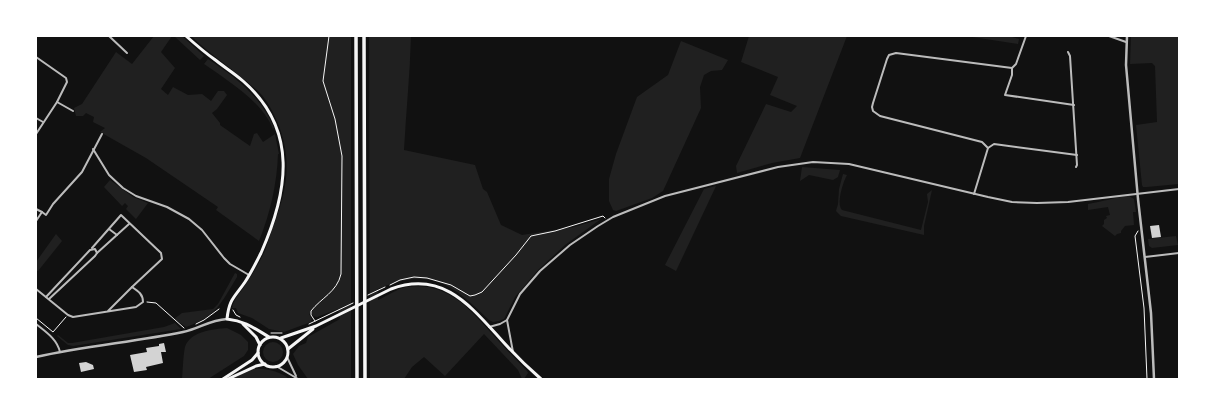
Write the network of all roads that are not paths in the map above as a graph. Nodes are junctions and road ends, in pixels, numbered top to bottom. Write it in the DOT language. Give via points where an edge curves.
graph roads {
  1 [pos="109,36"];
  2 [pos="186,36"];
  3 [pos="356,36"];
  4 [pos="364,36"];
  5 [pos="1026,36"];
  6 [pos="1109,36"];
  7 [pos="1127,36"];
  8 [pos="1126,42"];
  9 [pos="1068,52"];
  10 [pos="127,53"];
  11 [pos="36,57"];
  12 [pos="1012,68"];
  13 [pos="57,102"];
  14 [pos="1074,105"];
  15 [pos="73,111"];
  16 [pos="36,118"];
  17 [pos="43,122"];
  18 [pos="36,134"];
  19 [pos="102,134"];
  20 [pos="988,148"];
  21 [pos="93,150"];
  22 [pos="1077,155"];
  23 [pos="1076,167"];
  24 [pos="1179,189"];
  25 [pos="1137,193"];
  26 [pos="974,194"];
  27 [pos="36,209"];
  28 [pos="42,212"];
  29 [pos="36,221"];
  30 [pos="130,224"];
  31 [pos="109,229"];
  32 [pos="117,235"];
  33 [pos="92,248"];
  34 [pos="97,253"];
  35 [pos="1179,253"];
  36 [pos="1145,257"];
  37 [pos="249,275"];
  38 [pos="132,288"];
  39 [pos="36,289"];
  40 [pos="46,297"];
  41 [pos="50,299"];
  42 [pos="108,312"];
  43 [pos="227,319"];
  44 [pos="507,320"];
  45 [pos="242,323"];
  46 [pos="36,324"];
  47 [pos="316,326"];
  48 [pos="489,327"];
  49 [pos="269,337"];
  50 [pos="281,338"];
  51 [pos="260,345"];
  52 [pos="288,349"];
  53 [pos="60,352"];
  54 [pos="258,353"];
  55 [pos="513,353"];
  56 [pos="36,357"];
  57 [pos="287,357"];
  58 [pos="264,364"];
  59 [pos="276,366"];
  60 [pos="297,378"];
  61 [pos="223,379"];
  62 [pos="228,379"];
  63 [pos="357,379"];
  64 [pos="365,379"];
  65 [pos="540,379"];
  66 [pos="1154,379"];
  1 -- 10 [label="street"];
  2 -- 37 [label="main road" via="257,95 272,116 280,138 284,166 281,190 262,251"];
  3 -- 63 [label="highway"];
  4 -- 64 [label="highway"];
  5 -- 12 [label="street" via="1016,64"];
  6 -- 8 [label="street"];
  7 -- 8 [label="street"];
  8 -- 25 [label="street"];
  9 -- 14 [label="street"];
  11 -- 13 [label="street" via="67,80"];
  12 -- 14 [label="street" via="1005,95"];
  12 -- 20 [label="street" via="896,53 889,55 887,59 873,102 873,111 880,116 982,142"];
  13 -- 15 [label="street"];
  13 -- 17 [label="street"];
  14 -- 22 [label="street"];
  16 -- 17 [label="street"];
  17 -- 18 [label="street"];
  19 -- 21 [label="street"];
  20 -- 22 [label="street" via="994,144"];
  20 -- 26 [label="street"];
  21 -- 28 [label="street" via="82,172 46,215"];
  21 -- 37 [label="street" via="109,175 123,188 189,219 202,230 230,264"];
  22 -- 23 [label="street"];
  24 -- 25 [label="street"];
  25 -- 26 [label="street" via="1068,202 1037,203 1012,202"];
  25 -- 36 [label="street"];
  26 -- 44 [label="street" via="852,165 812,162 778,167 665,196 625,211 570,245 520,294"];
  27 -- 28 [label="street"];
  28 -- 29 [label="street"];
  30 -- 31 [label="street" via="121,215"];
  30 -- 32 [label="street"];
  30 -- 38 [label="street" via="162,256"];
  31 -- 32 [label="street"];
  31 -- 33 [label="street"];
  32 -- 34 [label="street"];
  33 -- 34 [label="street"];
  33 -- 40 [label="street"];
  34 -- 41 [label="street"];
  35 -- 36 [label="street"];
  36 -- 66 [label="street"];
  37 -- 43 [label="main road" via="229,304"];
  38 -- 42 [label="street"];
  38 -- 42 [label="street" via="141,294 143,302 136,307"];
  39 -- 40 [label="street"];
  40 -- 41 [label="street"];
  41 -- 42 [label="street" via="73,317"];
  43 -- 45 [label="main road"];
  43 -- 53 [label="street" via="211,321 185,332"];
  44 -- 48 [label="street"];
  44 -- 55 [label="street"];
  45 -- 49 [label="main road" via="251,325"];
  45 -- 51 [label="main road"];
  46 -- 53 [label="street" via="54,339"];
  47 -- 48 [label="main road" via="391,289 424,283 442,288 464,301"];
  47 -- 50 [label="main road"];
  47 -- 52 [label="main road"];
  48 -- 55 [label="main road"];
  49 -- 50 [label="main road"];
  49 -- 51 [label="main road"];
  50 -- 52 [label="main road"];
  51 -- 54 [label="main road"];
  52 -- 57 [label="main road"];
  53 -- 56 [label="street"];
  54 -- 58 [label="main road"];
  54 -- 61 [label="main road" via="252,360"];
  55 -- 65 [label="main road"];
  57 -- 59 [label="main road" via="283,363"];
  57 -- 60 [label="street"];
  58 -- 59 [label="main road"];
  58 -- 62 [label="main road"];
  59 -- 60 [label="street"];
}
